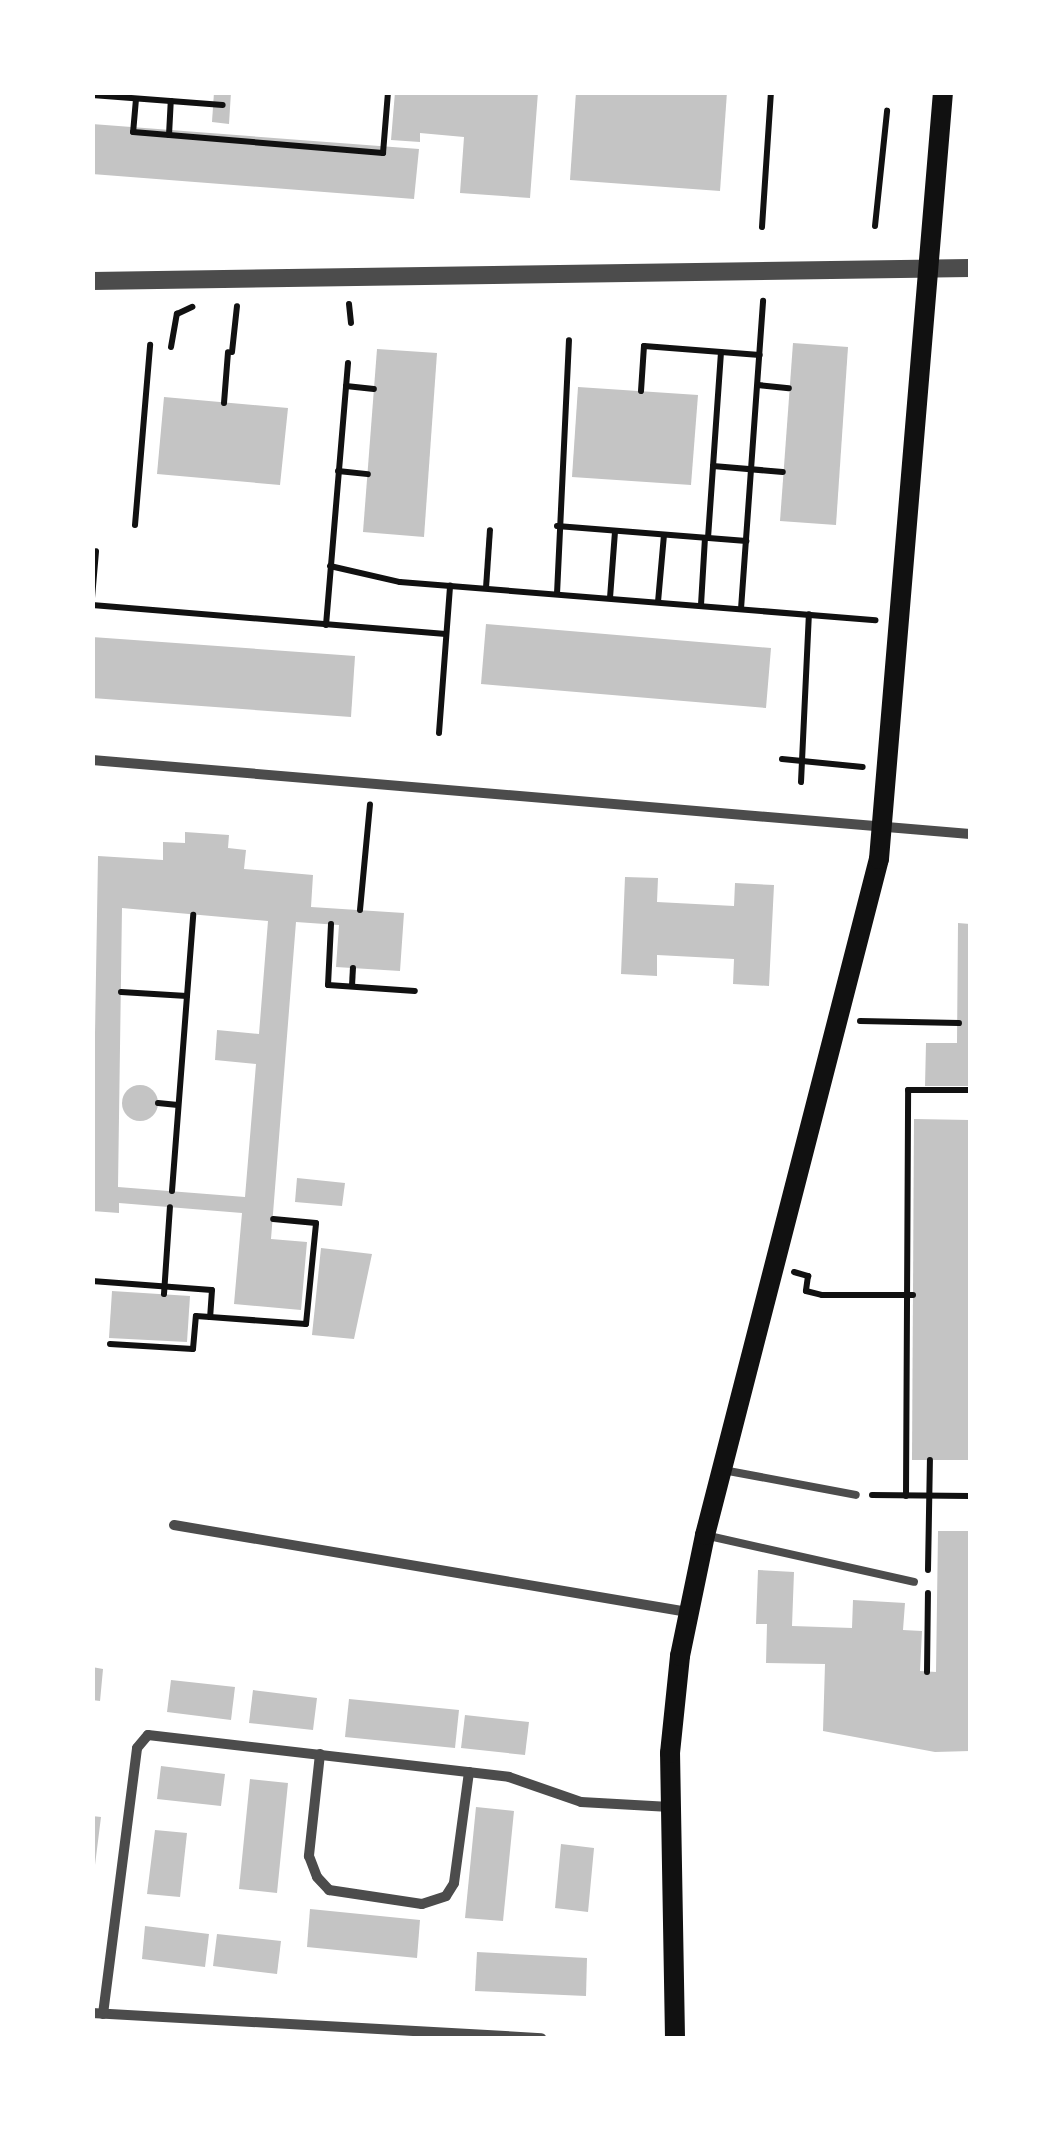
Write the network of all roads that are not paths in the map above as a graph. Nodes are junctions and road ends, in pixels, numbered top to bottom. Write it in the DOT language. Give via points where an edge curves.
graph roads {
  1 [pos="942,92"];
  2 [pos="932,268"];
  3 [pos="970,268"];
  4 [pos="92,281"];
  5 [pos="92,760"];
  6 [pos="884,825"];
  7 [pos="970,834"];
  8 [pos="723,1470"];
  9 [pos="856,1495"];
  10 [pos="174,1525"];
  11 [pos="704,1534"];
  12 [pos="914,1582"];
  13 [pos="688,1612"];
  14 [pos="320,1754"];
  15 [pos="469,1772"];
  16 [pos="670,1808"];
  17 [pos="98,2013"];
  18 [pos="276,2024"];
  19 [pos="275,2038"];
  20 [pos="541,2038"];
  21 [pos="675,2038"];
  1 -- 2 [label="main road"];
  2 -- 3 [label="street"];
  2 -- 4 [label="street"];
  2 -- 6 [label="main road"];
  5 -- 6 [label="street"];
  6 -- 7 [label="street"];
  6 -- 8 [label="main road"];
  8 -- 9 [label="lane"];
  8 -- 11 [label="main road"];
  10 -- 13 [label="street"];
  11 -- 12 [label="lane"];
  11 -- 13 [label="main road"];
  13 -- 16 [label="main road" via="674,1700"];
  14 -- 15 [label="street"];
  14 -- 15 [label="street" via="310,1856 317,1877 329,1890 422,1904 446,1896 454,1883"];
  14 -- 17 [label="street" via="154,1734 138,1748"];
  15 -- 16 [label="street" via="508,1777 582,1802"];
  16 -- 21 [label="main road"];
  17 -- 18 [label="street"];
  18 -- 19 [label="street"];
  18 -- 20 [label="street"];
}
